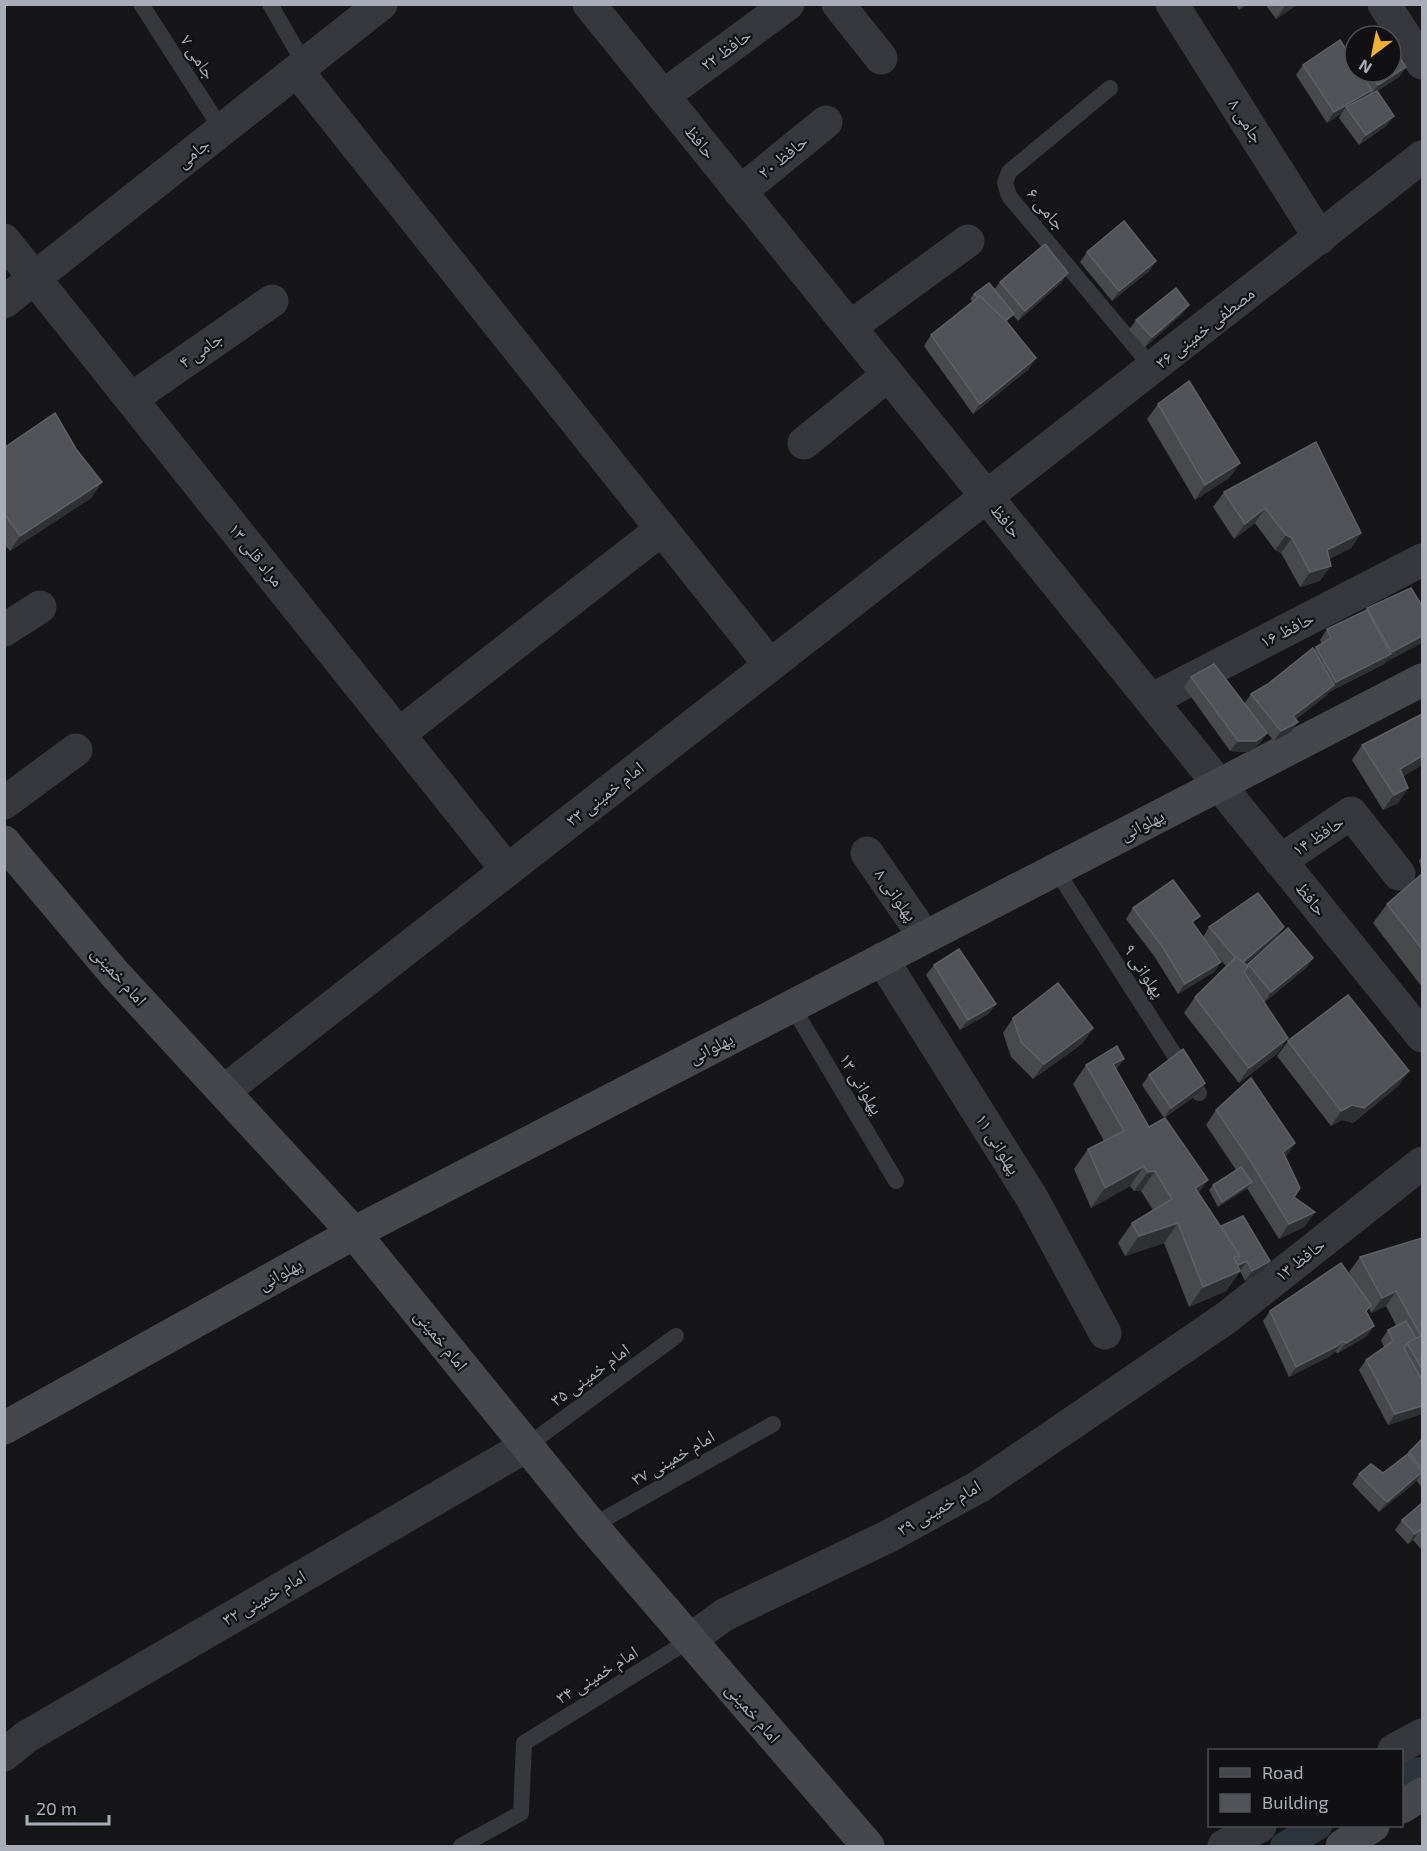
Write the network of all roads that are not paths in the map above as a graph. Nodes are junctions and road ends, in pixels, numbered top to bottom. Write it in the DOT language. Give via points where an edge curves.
graph roads {
  1 [pos="141,4"];
  2 [pos="270,4"];
  3 [pos="381,4"];
  4 [pos="589,4"];
  5 [pos="788,4"];
  6 [pos="838,4"];
  7 [pos="1172,4"];
  8 [pos="1384,4"];
  9 [pos="881,58"];
  10 [pos="1422,63"];
  11 [pos="301,68"];
  12 [pos="1110,88"];
  13 [pos="663,96"];
  14 [pos="826,122"];
  15 [pos="222,130"];
  16 [pos="1422,157"];
  17 [pos="740,192"];
  18 [pos="1320,238"];
  19 [pos="4,240"];
  20 [pos="968,241"];
  21 [pos="34,279"];
  22 [pos="272,301"];
  23 [pos="4,302"];
  24 [pos="850,327"];
  25 [pos="1153,368"];
  26 [pos="888,375"];
  27 [pos="131,399"];
  28 [pos="804,443"];
  29 [pos="986,497"];
  30 [pos="662,529"];
  31 [pos="1422,560"];
  32 [pos="40,607"];
  33 [pos="4,630"];
  34 [pos="770,665"];
  35 [pos="1422,680"];
  36 [pos="1151,700"];
  37 [pos="399,734"];
  38 [pos="76,750"];
  39 [pos="1220,785"];
  40 [pos="4,803"];
  41 [pos="4,842"];
  42 [pos="867,853"];
  43 [pos="1280,861"];
  44 [pos="507,870"];
  45 [pos="1056,870"];
  46 [pos="1399,874"];
  47 [pos="925,937"];
  48 [pos="882,959"];
  49 [pos="792,1006"];
  50 [pos="1422,1036"];
  51 [pos="224,1091"];
  52 [pos="1199,1093"];
  53 [pos="1422,1163"];
  54 [pos="896,1181"];
  55 [pos="354,1233"];
  56 [pos="1104,1333"];
  57 [pos="676,1336"];
  58 [pos="1176,1353"];
  59 [pos="773,1424"];
  60 [pos="4,1428"];
  61 [pos="528,1445"];
  62 [pos="592,1526"];
  63 [pos="690,1640"];
  64 [pos="1422,1735"];
  65 [pos="1396,1749"];
  66 [pos="4,1755"];
  67 [pos="1422,1794"];
  68 [pos="1403,1806"];
  69 [pos="1258,1827"];
  70 [pos="1370,1827"];
  71 [pos="460,1846"];
  72 [pos="868,1846"];
  73 [pos="1224,1846"];
  74 [pos="1342,1846"];
  1 -- 15 [label="lane, جامی ۷"];
  2 -- 11 [label="lane"];
  3 -- 11 [label="street, جامی"];
  4 -- 13 [label="street, حافظ"];
  5 -- 13 [label="street, حافظ ۲۲"];
  6 -- 9 [label="street"];
  7 -- 18 [label="street, جامی ۸"];
  8 -- 10 [label="street"];
  11 -- 15 [label="street, جامی"];
  11 -- 30 [label="street"];
  12 -- 25 [label="lane, جامی ۶" via="1009,172 1005,183 1009,196"];
  13 -- 17 [label="street, حافظ"];
  14 -- 17 [label="street, حافظ ۲۰"];
  15 -- 21 [label="street, جامی"];
  16 -- 18 [label="street, مصطفی خمینی ۳۶"];
  17 -- 24 [label="street, حافظ"];
  18 -- 25 [label="street, مصطفی خمینی ۳۶"];
  19 -- 21 [label="street, مراد قلی ۱۳"];
  20 -- 24 [label="street"];
  21 -- 23 [label="street, جامی"];
  21 -- 27 [label="street, مراد قلی ۱۳"];
  22 -- 27 [label="street, جامی ۴"];
  24 -- 26 [label="street, حافظ"];
  25 -- 29 [label="street, مصطفی خمینی ۳۶"];
  26 -- 28 [label="street"];
  26 -- 29 [label="street, حافظ"];
  27 -- 37 [label="street, مراد قلی ۱۳"];
  29 -- 34 [label="street, امام خمینی ۳۳"];
  29 -- 36 [label="street, حافظ"];
  30 -- 34 [label="street"];
  30 -- 37 [label="street"];
  31 -- 36 [label="street, حافظ ۱۶"];
  32 -- 33 [label="street"];
  34 -- 44 [label="street, امام خمینی ۳۳"];
  35 -- 39 [label="street, پهلوانی"];
  36 -- 39 [label="street, حافظ"];
  37 -- 44 [label="street, مراد قلی ۱۳"];
  38 -- 40 [label="street"];
  39 -- 43 [label="street, حافظ"];
  39 -- 45 [label="street, پهلوانی"];
  41 -- 51 [label="street, امام خمینی" via="115,974"];
  42 -- 47 [label="street, پهلوانی ۸"];
  43 -- 46 [label="street, حافظ ۱۴" via="1352,813"];
  43 -- 50 [label="street, حافظ"];
  44 -- 51 [label="street, امام خمینی ۳۳"];
  45 -- 47 [label="street, پهلوانی"];
  45 -- 52 [label="lane, پهلوانی ۹"];
  47 -- 48 [label="street, پهلوانی"];
  48 -- 49 [label="street, پهلوانی"];
  48 -- 56 [label="street, پهلوانی ۱۱" via="1032,1198"];
  49 -- 54 [label="lane, پهلوانی ۱۳"];
  49 -- 55 [label="street, پهلوانی"];
  51 -- 55 [label="street, امام خمینی"];
  53 -- 58 [label="street, حافظ ۱۳"];
  55 -- 60 [label="street, پهلوانی"];
  55 -- 61 [label="street, امام خمینی"];
  57 -- 61 [label="lane, امام خمینی ۳۵"];
  58 -- 63 [label="street, امام خمینی ۳۹" via="980,1485 889,1536 724,1616"];
  59 -- 62 [label="lane, امام خمینی ۳۷"];
  61 -- 62 [label="street, امام خمینی"];
  61 -- 66 [label="street, امام خمینی ۳۲" via="26,1737"];
  62 -- 63 [label="street, امام خمینی"];
  63 -- 71 [label="lane, امام خمینی ۳۴" via="524,1743 521,1814"];
  63 -- 72 [label="street, امام خمینی"];
  64 -- 65 [label="street"];
  67 -- 68 [label="street"];
  69 -- 73 [label="street"];
  70 -- 74 [label="street"];
}
